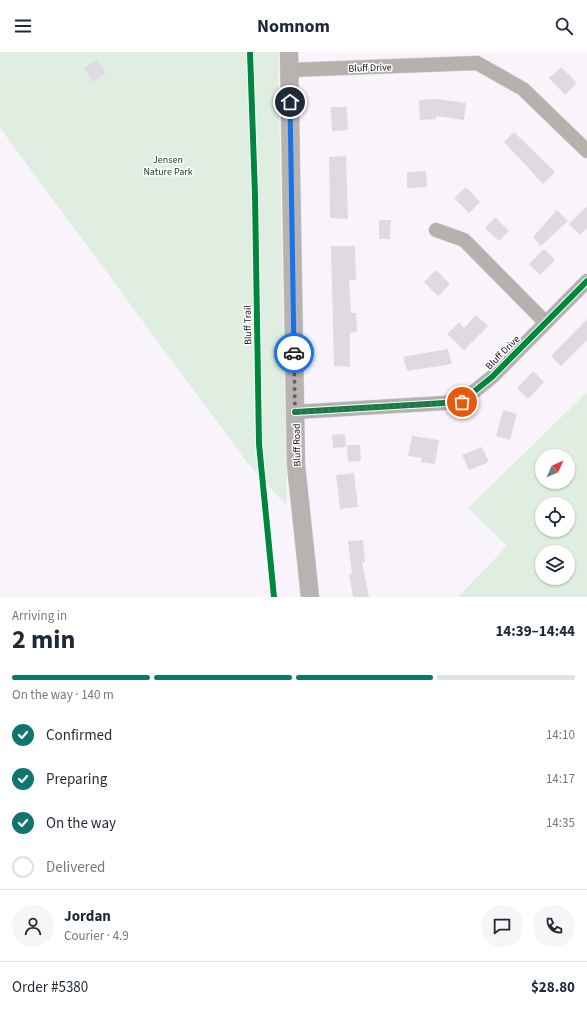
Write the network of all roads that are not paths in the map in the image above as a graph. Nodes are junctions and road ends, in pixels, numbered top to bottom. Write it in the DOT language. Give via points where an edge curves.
graph roads {
  1 [pos="289,52"];
  2 [pos="290,70"];
  3 [pos="587,151"];
  4 [pos="436,230"];
  5 [pos="587,281"];
  6 [pos="545,322"];
  7 [pos="295,412"];
  8 [pos="310,597"];
  1 -- 2 [label="main road, Bluff Road"];
  2 -- 3 [label="street, Bluff Drive" via="477,62 523,89"];
  2 -- 7 [label="main road, Bluff Road"];
  4 -- 6 [label="street" via="464,240"];
  5 -- 6 [label="street, Bluff Drive"];
  6 -- 7 [label="street, Bluff Drive" via="492,377 462,402"];
  7 -- 8 [label="main road, Bluff Road" via="296,465"];
}
